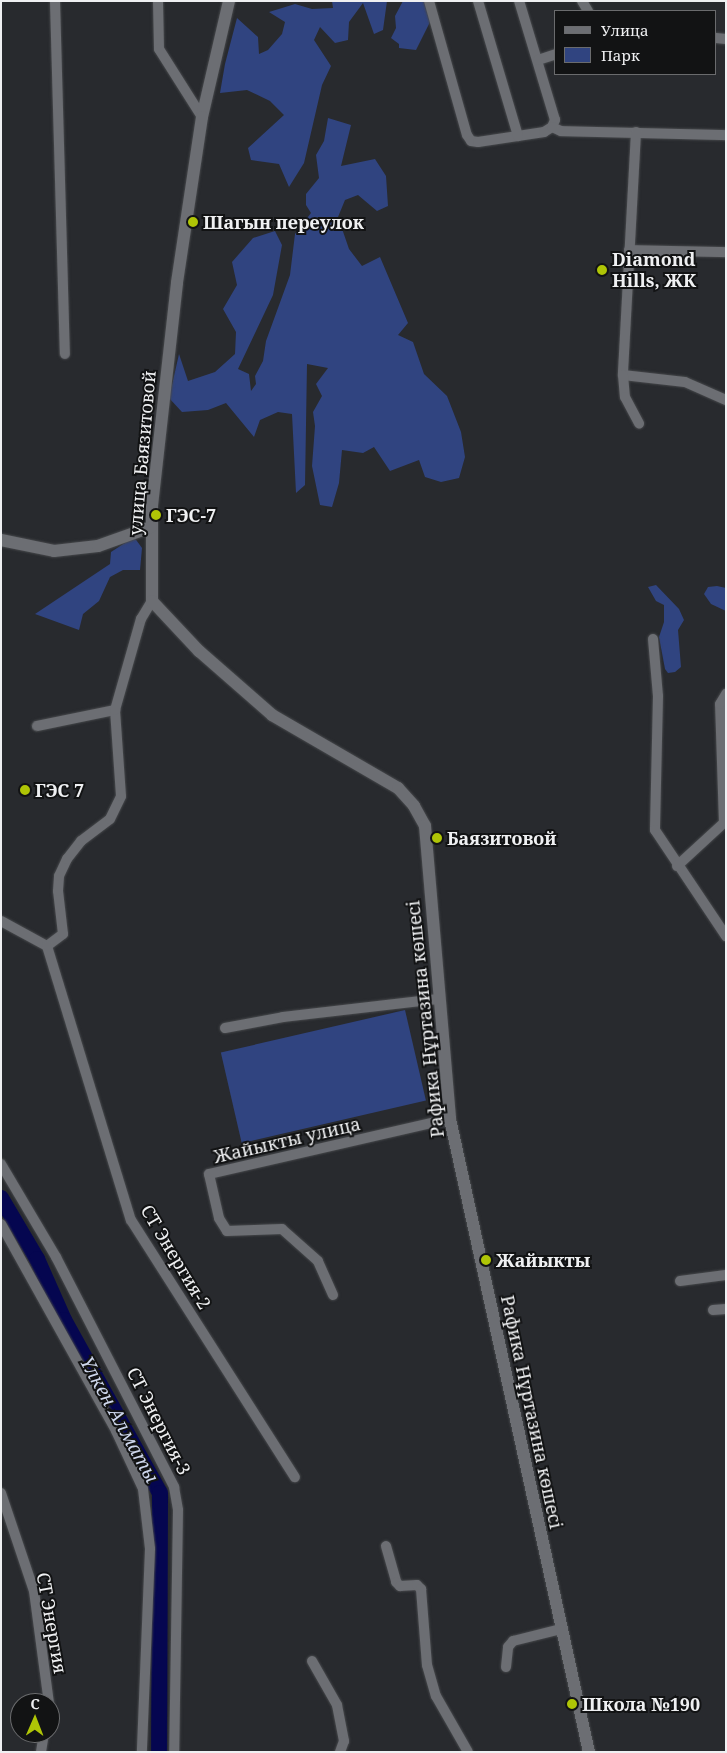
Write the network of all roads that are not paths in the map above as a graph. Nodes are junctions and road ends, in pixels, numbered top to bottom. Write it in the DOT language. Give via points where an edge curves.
graph roads {
  1 [pos="55,1"];
  2 [pos="158,1"];
  3 [pos="229,1"];
  4 [pos="429,1"];
  5 [pos="478,1"];
  6 [pos="519,1"];
  7 [pos="554,55"];
  8 [pos="538,60"];
  9 [pos="202,118"];
  10 [pos="552,128"];
  11 [pos="636,132"];
  12 [pos="726,135"];
  13 [pos="518,136"];
  14 [pos="629,250"];
  15 [pos="726,252"];
  16 [pos="65,354"];
  17 [pos="623,375"];
  18 [pos="726,400"];
  19 [pos="639,422"];
  20 [pos="151,527"];
  21 [pos="1,540"];
  22 [pos="152,601"];
  23 [pos="653,639"];
  24 [pos="726,694"];
  25 [pos="115,710"];
  26 [pos="38,726"];
  27 [pos="725,822"];
  28 [pos="677,866"];
  29 [pos="1,921"];
  30 [pos="726,936"];
  31 [pos="47,946"];
  32 [pos="438,999"];
  33 [pos="225,1028"];
  34 [pos="450,1119"];
  35 [pos="1,1164"];
  36 [pos="1,1224"];
  37 [pos="726,1275"];
  38 [pos="680,1281"];
  39 [pos="333,1296"];
  40 [pos="726,1309"];
  41 [pos="713,1310"];
  42 [pos="295,1477"];
  43 [pos="1,1493"];
  44 [pos="386,1546"];
  45 [pos="561,1629"];
  46 [pos="312,1661"];
  47 [pos="506,1667"];
  48 [pos="48,1693"];
  49 [pos="142,1752"];
  50 [pos="174,1752"];
  51 [pos="340,1752"];
  52 [pos="468,1752"];
  53 [pos="589,1752"];
  1 -- 16 [label="street"];
  2 -- 9 [label="street" via="159,49"];
  3 -- 9 [label="street, улица Баязитовой"];
  4 -- 13 [label="street" via="470,141"];
  5 -- 13 [label="street"];
  6 -- 8 [label="street"];
  7 -- 8 [label="street"];
  8 -- 10 [label="street" via="554,110"];
  9 -- 20 [label="street, улица Баязитовой" via="177,283"];
  10 -- 11 [label="street" via="561,131"];
  10 -- 13 [label="street"];
  11 -- 12 [label="street"];
  11 -- 14 [label="street"];
  14 -- 15 [label="street"];
  14 -- 17 [label="street"];
  17 -- 18 [label="street" via="685,382"];
  17 -- 19 [label="street" via="625,397"];
  20 -- 21 [label="street" via="118,541 54,551"];
  20 -- 22 [label="street, улица Баязитовой"];
  22 -- 25 [label="street" via="142,619"];
  22 -- 32 [label="street, Рафика Нұртазина көшесі" via="199,651 272,715 398,788 414,806 425,826"];
  23 -- 28 [label="street" via="658,696 655,830"];
  24 -- 27 [label="street" via="720,704"];
  25 -- 26 [label="street"];
  25 -- 31 [label="street" via="119,802 110,819 81,841 67,859 58,891 63,934"];
  27 -- 28 [label="street"];
  28 -- 30 [label="street"];
  29 -- 31 [label="street"];
  31 -- 42 [label="street, СТ Энергия-2" via="131,1220"];
  32 -- 33 [label="street" via="283,1017"];
  32 -- 34 [label="street, Рафика Нұртазина көшесі"];
  34 -- 39 [label="street, Жайыкты улица" via="209,1174 219,1218 227,1231 282,1229 318,1261"];
  34 -- 45 [label="street, Рафика Нұртазина көшесі"];
  35 -- 50 [label="street, СТ Энергия-3" via="56,1257 174,1487 178,1510"];
  36 -- 49 [label="street" via="116,1431 143,1489 150,1550"];
  37 -- 38 [label="street"];
  40 -- 41 [label="street"];
  43 -- 48 [label="street, СТ Энергия" via="34,1591"];
  44 -- 52 [label="street" via="396,1582 400,1586 417,1585 421,1588 427,1665 436,1696"];
  45 -- 47 [label="street" via="513,1641 508,1647"];
  45 -- 53 [label="street, Рафика Нұртазина көшесі"];
  46 -- 51 [label="street" via="338,1705 344,1740"];
}
